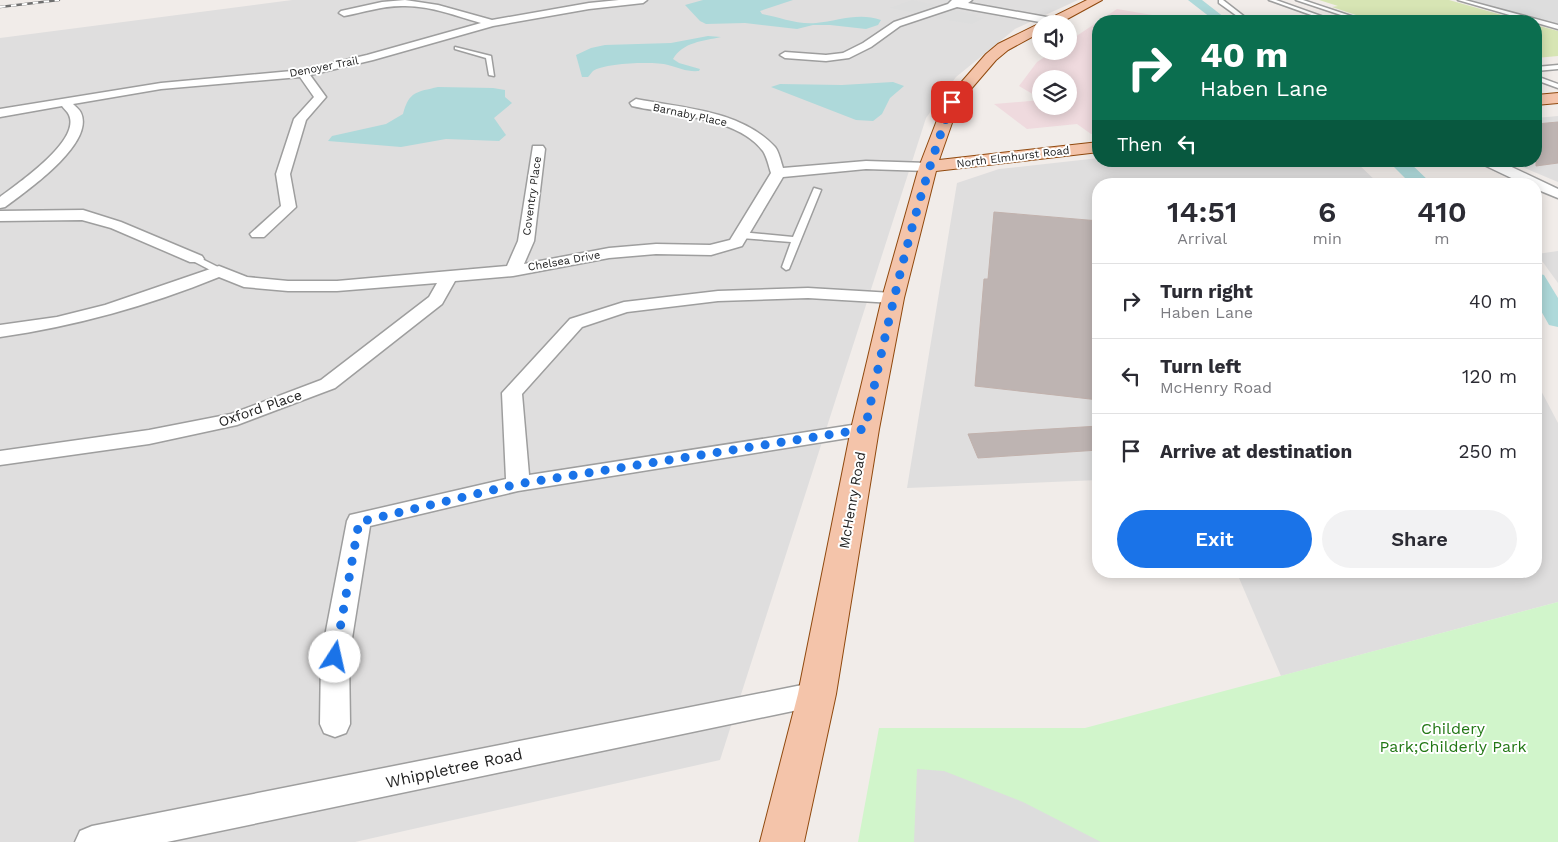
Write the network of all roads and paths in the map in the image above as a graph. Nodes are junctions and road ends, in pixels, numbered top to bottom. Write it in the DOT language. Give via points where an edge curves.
graph roads {
  1 [pos="643,0"];
  2 [pos="937,0"];
  3 [pos="1096,0"];
  4 [pos="1221,0"];
  5 [pos="1271,0"];
  6 [pos="1298,0"];
  7 [pos="1460,0"];
  8 [pos="963,2"];
  9 [pos="585,3"];
  10 [pos="344,13"];
  11 [pos="602,15"];
  12 [pos="1065,15"];
  13 [pos="1238,15"];
  14 [pos="1315,15"];
  15 [pos="1344,15"];
  16 [pos="1514,15"];
  17 [pos="1032,20"];
  18 [pos="492,23"];
  19 [pos="1542,23"];
  20 [pos="1558,27"];
  21 [pos="1032,32"];
  22 [pos="426,42"];
  23 [pos="458,48"];
  24 [pos="785,55"];
  25 [pos="1558,67"];
  26 [pos="1542,68"];
  27 [pos="303,73"];
  28 [pos="492,75"];
  29 [pos="1542,80"];
  30 [pos="1558,86"];
  31 [pos="1558,98"];
  32 [pos="1542,99"];
  33 [pos="64,102"];
  34 [pos="636,103"];
  35 [pos="0,113"];
  36 [pos="1092,148"];
  37 [pos="538,149"];
  38 [pos="928,167"];
  39 [pos="1500,167"];
  40 [pos="778,173"];
  41 [pos="1558,176"];
  42 [pos="1524,178"];
  43 [pos="1542,178"];
  44 [pos="1542,187"];
  45 [pos="817,190"];
  46 [pos="1558,194"];
  47 [pos="0,204"];
  48 [pos="0,216"];
  49 [pos="258,234"];
  50 [pos="740,235"];
  51 [pos="796,240"];
  52 [pos="196,259"];
  53 [pos="786,267"];
  54 [pos="219,270"];
  55 [pos="513,270"];
  56 [pos="449,277"];
  57 [pos="893,298"];
  58 [pos="0,331"];
  59 [pos="865,429"];
  60 [pos="0,458"];
  61 [pos="518,484"];
  62 [pos="817,694"];
  63 [pos="335,724"];
  64 [pos="92,842"];
  65 [pos="782,842"];
  1 -- 9 [label="street, Denoyer Trail"];
  2 -- 8 [label="street"];
  3 -- 12 [label="main road, McHenry Road"];
  4 -- 13 [label="lane"];
  5 -- 14 [label="lane"];
  6 -- 15 [label="lane"];
  7 -- 16 [label="lane"];
  8 -- 17 [label="street"];
  8 -- 24 [label="street" via="898,24 845,56"];
  9 -- 11 [label="street"];
  9 -- 18 [label="street, Denoyer Trail"];
  10 -- 18 [label="street" via="381,5 405,4"];
  18 -- 22 [label="street, Denoyer Trail"];
  19 -- 20 [label="lane"];
  21 -- 38 [label="main road, McHenry Road" via="1004,46 991,57 952,102"];
  22 -- 23 [label="street"];
  22 -- 27 [label="street, Denoyer Trail"];
  23 -- 28 [label="lane" via="489,57"];
  25 -- 26 [label="lane"];
  27 -- 33 [label="street, Denoyer Trail" via="161,86"];
  27 -- 49 [label="street" via="320,97 300,118 283,174 289,207"];
  29 -- 30 [label="lane"];
  31 -- 32 [label="main road"];
  33 -- 35 [label="street, Denoyer Trail"];
  33 -- 47 [label="street" via="75,113 76,125 68,144 46,167"];
  34 -- 40 [label="street, Barnaby Place" via="710,117 744,128 770,150"];
  36 -- 38 [label="main road, North Elmhurst Road"];
  37 -- 55 [label="street, Coventry Place" via="526,241"];
  38 -- 40 [label="street" via="866,166"];
  38 -- 57 [label="main road, McHenry Road"];
  39 -- 42 [label="street"];
  40 -- 50 [label="street, Chelsea Drive"];
  41 -- 43 [label="street"];
  44 -- 46 [label="street"];
  45 -- 51 [label="lane"];
  48 -- 52 [label="street, Chelsea Drive" via="83,214"];
  50 -- 51 [label="lane"];
  50 -- 55 [label="street, Chelsea Drive" via="736,243 711,250 656,249 609,253"];
  51 -- 53 [label="lane"];
  52 -- 54 [label="lane, Chelsea Drive"];
  54 -- 56 [label="street, Chelsea Drive" via="244,282 288,286 337,286"];
  54 -- 58 [label="street" via="165,293 99,313 45,326"];
  55 -- 56 [label="street, Chelsea Drive"];
  56 -- 60 [label="street, Oxford Place" via="436,300 328,384 237,419 149,437"];
  57 -- 59 [label="main road, McHenry Road"];
  57 -- 61 [label="street" via="808,293 718,296 624,307 576,323 512,393"];
  59 -- 61 [label="street"];
  59 -- 62 [label="main road, McHenry Road"];
  61 -- 63 [label="street" via="359,522 335,657"];
  62 -- 64 [label="street, Whippletree Road"];
  62 -- 65 [label="main road, McHenry Road"];
}
